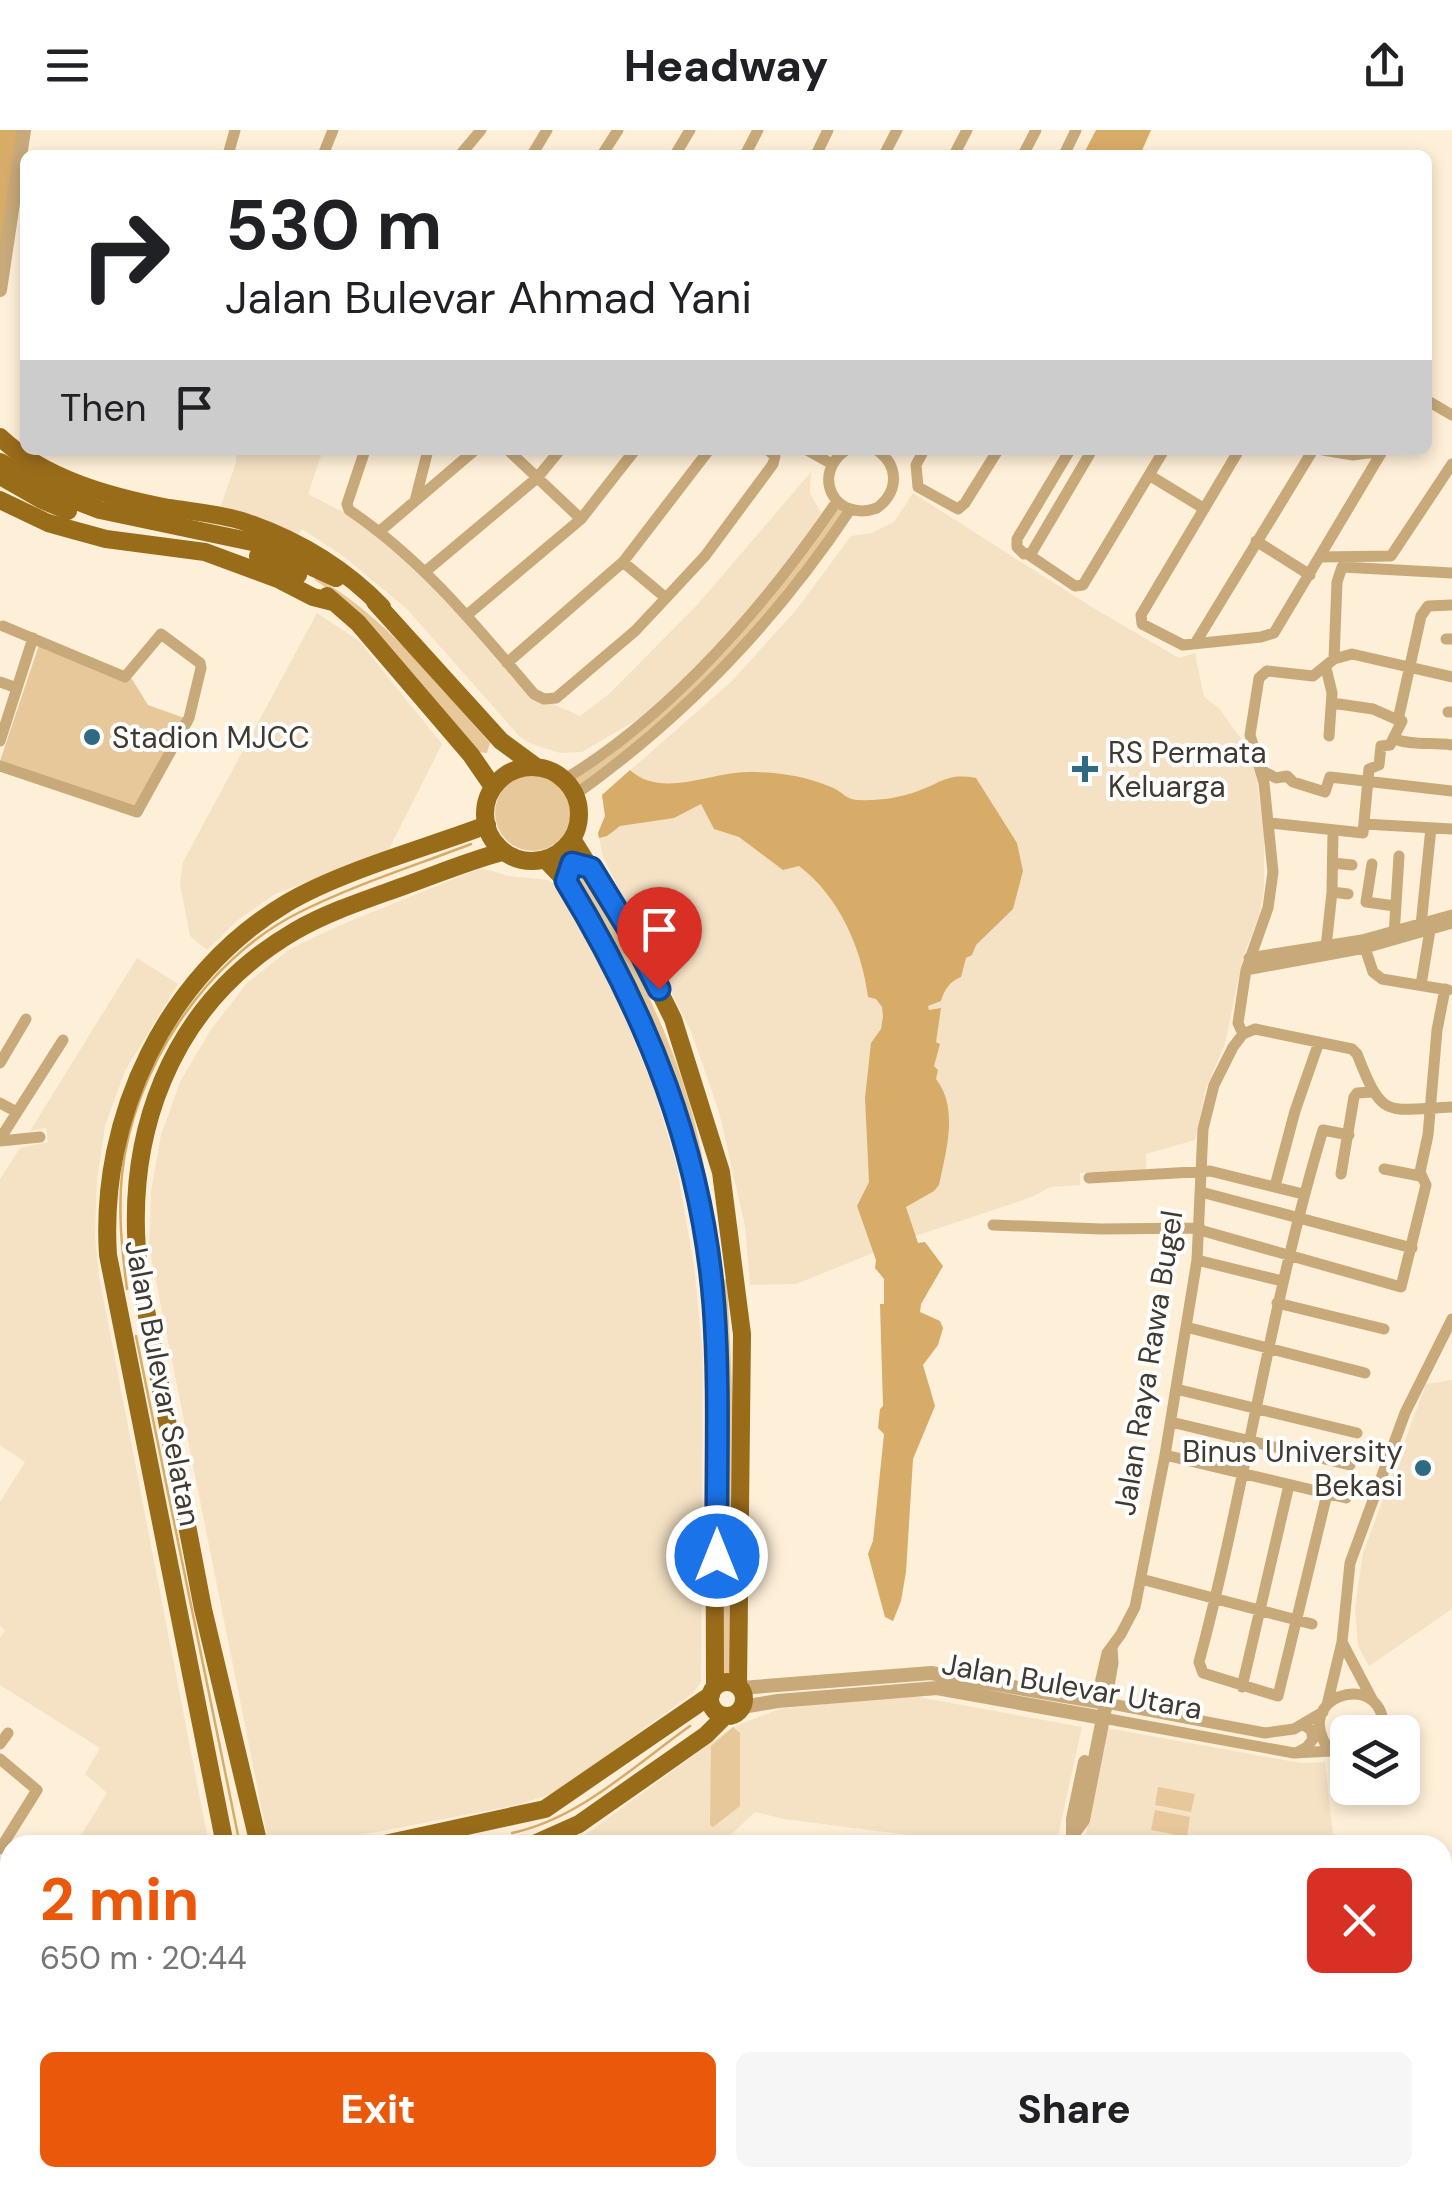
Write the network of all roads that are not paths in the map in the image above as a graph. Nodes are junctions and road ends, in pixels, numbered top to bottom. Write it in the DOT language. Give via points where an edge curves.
graph roads {
  1 [pos="481,130"];
  2 [pos="464,150"];
  3 [pos="20,157"];
  4 [pos="0,290"];
  5 [pos="364,455"];
  6 [pos="427,455"];
  7 [pos="469,455"];
  8 [pos="513,455"];
  9 [pos="556,455"];
  10 [pos="631,455"];
  11 [pos="704,455"];
  12 [pos="774,455"];
  13 [pos="817,455"];
  14 [pos="841,455"];
  15 [pos="892,455"];
  16 [pos="921,455"];
  17 [pos="995,455"];
  18 [pos="1067,455"];
  19 [pos="1089,455"];
  20 [pos="1161,455"];
  21 [pos="1236,455"];
  22 [pos="1309,455"];
  23 [pos="1381,455"];
  24 [pos="27,456"];
  25 [pos="0,459"];
  26 [pos="832,464"];
  27 [pos="1452,464"];
  28 [pos="1148,475"];
  29 [pos="0,476"];
  30 [pos="537,478"];
  31 [pos="837,500"];
  32 [pos="415,501"];
  33 [pos="4,504"];
  34 [pos="1204,508"];
  35 [pos="850,510"];
  36 [pos="581,519"];
  37 [pos="380,531"];
  38 [pos="1256,541"];
  39 [pos="260,550"];
  40 [pos="1029,554"];
  41 [pos="1321,557"];
  42 [pos="623,562"];
  43 [pos="426,570"];
  44 [pos="1452,573"];
  45 [pos="1310,575"];
  46 [pos="666,598"];
  47 [pos="333,602"];
  48 [pos="1452,604"];
  49 [pos="382,607"];
  50 [pos="466,615"];
  51 [pos="3,626"];
  52 [pos="34,638"];
  53 [pos="1196,642"];
  54 [pos="1254,659"];
  55 [pos="507,663"];
  56 [pos="1330,663"];
  57 [pos="1409,669"];
  58 [pos="1452,677"];
  59 [pos="1259,678"];
  60 [pos="0,682"];
  61 [pos="0,690"];
  62 [pos="16,691"];
  63 [pos="1332,703"];
  64 [pos="1398,720"];
  65 [pos="494,733"];
  66 [pos="1329,736"];
  67 [pos="1394,739"];
  68 [pos="0,741"];
  69 [pos="1452,746"];
  70 [pos="471,755"];
  71 [pos="0,766"];
  72 [pos="534,766"];
  73 [pos="1261,770"];
  74 [pos="1367,784"];
  75 [pos="570,786"];
  76 [pos="493,787"];
  77 [pos="1452,791"];
  78 [pos="487,824"];
  79 [pos="1270,824"];
  80 [pos="1364,824"];
  81 [pos="1431,828"];
  82 [pos="1452,829"];
  83 [pos="1333,830"];
  84 [pos="468,832"];
  85 [pos="572,839"];
  86 [pos="502,852"];
  87 [pos="1399,856"];
  88 [pos="480,858"];
  89 [pos="545,859"];
  90 [pos="1332,862"];
  91 [pos="1372,864"];
  92 [pos="1352,865"];
  93 [pos="591,868"];
  94 [pos="566,881"];
  95 [pos="1332,892"];
  96 [pos="1348,894"];
  97 [pos="1395,906"];
  98 [pos="1452,916"];
  99 [pos="1452,924"];
  100 [pos="1425,928"];
  101 [pos="1394,936"];
  102 [pos="1326,946"];
  103 [pos="1365,948"];
  104 [pos="1248,964"];
  105 [pos="1421,985"];
  106 [pos="1448,990"];
  107 [pos="26,1019"];
  108 [pos="1244,1034"];
  109 [pos="63,1040"];
  110 [pos="1319,1042"];
  111 [pos="0,1063"];
  112 [pos="1372,1092"];
  113 [pos="0,1103"];
  114 [pos="1452,1107"];
  115 [pos="1431,1108"];
  116 [pos="17,1112"];
  117 [pos="1348,1135"];
  118 [pos="40,1137"];
  119 [pos="0,1140"];
  120 [pos="1384,1169"];
  121 [pos="1201,1172"];
  122 [pos="1341,1174"];
  123 [pos="1420,1176"];
  124 [pos="1089,1178"];
  125 [pos="1275,1186"];
  126 [pos="1202,1192"];
  127 [pos="1303,1194"];
  128 [pos="1297,1218"];
  129 [pos="993,1225"];
  130 [pos="1200,1229"];
  131 [pos="1412,1248"];
  132 [pos="1288,1256"];
  133 [pos="1197,1260"];
  134 [pos="1282,1281"];
  135 [pos="1277,1303"];
  136 [pos="1452,1319"];
  137 [pos="1186,1327"];
  138 [pos="1384,1329"];
  139 [pos="1268,1347"];
  140 [pos="1365,1373"];
  141 [pos="1176,1389"];
  142 [pos="1257,1407"];
  143 [pos="1171,1422"];
  144 [pos="1357,1433"];
  145 [pos="1250,1440"];
  146 [pos="1166,1455"];
  147 [pos="1350,1465"];
  148 [pos="1244,1474"];
  149 [pos="1289,1485"];
  150 [pos="1327,1494"];
  151 [pos="1346,1498"];
  152 [pos="1141,1579"];
  153 [pos="1216,1599"];
  154 [pos="1260,1610"];
  155 [pos="1296,1620"];
  156 [pos="1312,1624"];
  157 [pos="1342,1642"];
  158 [pos="1242,1687"];
  159 [pos="713,1691"];
  160 [pos="737,1699"];
  161 [pos="1374,1702"];
  162 [pos="692,1708"];
  163 [pos="1325,1708"];
  164 [pos="1100,1709"];
  165 [pos="1382,1715"];
  166 [pos="1304,1725"];
  167 [pos="706,1735"];
  168 [pos="1330,1748"];
  169 [pos="1330,1751"];
  170 [pos="1294,1753"];
  171 [pos="0,1759"];
  172 [pos="9,1835"];
  173 [pos="223,1835"];
  174 [pos="256,1835"];
  175 [pos="426,1835"];
  176 [pos="555,1835"];
  177 [pos="1074,1835"];
  1 -- 2 [label="street"];
  3 -- 4 [label="street"];
  5 -- 37 [label="street" via="348,508"];
  6 -- 32 [label="street"];
  7 -- 32 [label="street"];
  8 -- 30 [label="street"];
  9 -- 30 [label="street"];
  10 -- 36 [label="street"];
  11 -- 42 [label="street"];
  12 -- 46 [label="street" via="774,464 705,556"];
  13 -- 26 [label="street"];
  14 -- 26 [label="street"];
  15 -- 35 [label="street" via="894,478 885,502"];
  16 -- 17 [label="street" via="918,487 958,508"];
  18 -- 40 [label="street" via="1017,538 1016,547"];
  19 -- 40 [label="street"];
  20 -- 28 [label="street"];
  21 -- 34 [label="street"];
  22 -- 38 [label="street"];
  23 -- 41 [label="street"];
  24 -- 25 [label="main road"];
  24 -- 33 [label="main road" via="13,471"];
  24 -- 49 [label="main road" via="116,496 263,529 335,565"];
  25 -- 39 [label="main road, bridge" via="100,510"];
  26 -- 31 [label="street" via="829,483"];
  27 -- 41 [label="street" via="1391,556"];
  28 -- 34 [label="street"];
  28 -- 40 [label="street" via="1083,585"];
  29 -- 39 [label="main road, bridge" via="104,523"];
  30 -- 36 [label="street"];
  30 -- 43 [label="street"];
  31 -- 35 [label="street"];
  31 -- 75 [label="street" via="733,634"];
  32 -- 37 [label="street"];
  33 -- 47 [label="main road" via="106,538 205,552"];
  34 -- 53 [label="street" via="1141,615 1142,624 1171,642"];
  35 -- 75 [label="street" via="785,599 726,664 615,766"];
  36 -- 50 [label="street"];
  37 -- 43 [label="street"];
  38 -- 45 [label="street"];
  38 -- 53 [label="street"];
  39 -- 47 [label="main road"];
  39 -- 49 [label="main road" via="320,570"];
  41 -- 45 [label="street"];
  42 -- 46 [label="street"];
  42 -- 55 [label="street"];
  43 -- 50 [label="street"];
  44 -- 56 [label="street" via="1342,567"];
  45 -- 53 [label="street" via="1274,633"];
  46 -- 55 [label="street" via="556,698 534,694"];
  47 -- 70 [label="main road"];
  48 -- 57 [label="street" via="1424,611"];
  49 -- 65 [label="main road"];
  50 -- 55 [label="street"];
  51 -- 52 [label="street"];
  52 -- 62 [label="street"];
  52 -- 71 [label="street" via="127,676 161,634 200,663 189,718 137,812"];
  54 -- 59 [label="street"];
  56 -- 57 [label="street" via="1358,654"];
  56 -- 59 [label="street" via="1313,676 1267,671"];
  56 -- 63 [label="street"];
  57 -- 58 [label="street"];
  57 -- 64 [label="street"];
  59 -- 73 [label="street" via="1250,734"];
  60 -- 62 [label="street"];
  61 -- 62 [label="street"];
  62 -- 68 [label="street"];
  63 -- 64 [label="street"];
  63 -- 66 [label="street"];
  64 -- 67 [label="street"];
  65 -- 70 [label="main road" via="492,754"];
  65 -- 72 [label="main road"];
  67 -- 69 [label="street"];
  67 -- 74 [label="street" via="1381,746"];
  70 -- 76 [label="main road"];
  72 -- 75 [label="main road"];
  72 -- 76 [label="main road" via="511,771"];
  73 -- 74 [label="street" via="1325,792 1330,777"];
  73 -- 79 [label="street"];
  74 -- 77 [label="street"];
  74 -- 80 [label="street"];
  75 -- 85 [label="main road" via="578,825"];
  76 -- 78 [label="main road"];
  78 -- 84 [label="main road, Jalan Bulevar Selatan"];
  78 -- 86 [label="main road"];
  79 -- 83 [label="street"];
  79 -- 104 [label="street" via="1271,889"];
  80 -- 81 [label="street"];
  80 -- 83 [label="street" via="1362,833"];
  81 -- 82 [label="street"];
  81 -- 100 [label="street"];
  83 -- 90 [label="street"];
  84 -- 88 [label="main road" via="480,835"];
  84 -- 173 [label="main road, Jalan Bulevar Selatan" via="289,902 227,951 158,1036 133,1086 113,1151 108,1255"];
  85 -- 89 [label="main road"];
  85 -- 93 [label="main road"];
  86 -- 88 [label="main road, Jalan Bulevar Selatan"];
  86 -- 89 [label="main road" via="524,861"];
  87 -- 97 [label="street"];
  88 -- 174 [label="main road, Jalan Bulevar Selatan" via="315,920 252,960 193,1025 168,1065 146,1128 135,1191 140,1279 203,1609"];
  89 -- 94 [label="main road"];
  90 -- 92 [label="street"];
  90 -- 95 [label="street"];
  91 -- 97 [label="street" via="1366,902"];
  93 -- 94 [label="main road" via="572,863"];
  93 -- 160 [label="main road" via="673,1020 721,1172 742,1334"];
  94 -- 159 [label="main road" via="654,1046 703,1220 714,1324"];
  95 -- 96 [label="street"];
  95 -- 102 [label="street"];
  97 -- 101 [label="street"];
  98 -- 100 [label="street"];
  99 -- 100 [label="street"];
  100 -- 101 [label="street"];
  100 -- 105 [label="street"];
  101 -- 102 [label="street"];
  101 -- 103 [label="street"];
  102 -- 104 [label="street"];
  103 -- 104 [label="street"];
  103 -- 105 [label="street" via="1376,976"];
  104 -- 108 [label="street" via="1238,1023"];
  105 -- 106 [label="street"];
  106 -- 115 [label="street"];
  107 -- 111 [label="street"];
  108 -- 110 [label="street" via="1255,1029"];
  108 -- 121 [label="street, Jalan Raya Rawa Bugel" via="1214,1086"];
  109 -- 116 [label="street"];
  110 -- 112 [label="street" via="1355,1051"];
  110 -- 125 [label="street"];
  112 -- 115 [label="street" via="1390,1107"];
  112 -- 117 [label="street" via="1354,1097"];
  113 -- 116 [label="street"];
  114 -- 115 [label="street"];
  115 -- 123 [label="street"];
  116 -- 119 [label="street"];
  117 -- 122 [label="street"];
  117 -- 127 [label="street" via="1323,1130"];
  118 -- 119 [label="street"];
  120 -- 123 [label="street"];
  121 -- 124 [label="street"];
  121 -- 125 [label="street"];
  121 -- 126 [label="street, Jalan Raya Rawa Bugel"];
  123 -- 131 [label="street" via="1426,1185"];
  125 -- 127 [label="street"];
  126 -- 128 [label="street"];
  126 -- 130 [label="street, Jalan Raya Rawa Bugel"];
  127 -- 128 [label="street"];
  128 -- 131 [label="street"];
  128 -- 132 [label="street"];
  129 -- 130 [label="street"];
  130 -- 132 [label="street"];
  130 -- 133 [label="street, Jalan Raya Rawa Bugel"];
  131 -- 132 [label="street" via="1398,1288"];
  132 -- 134 [label="street"];
  133 -- 134 [label="street"];
  133 -- 137 [label="street, Jalan Raya Rawa Bugel"];
  134 -- 135 [label="street"];
  135 -- 138 [label="street"];
  135 -- 139 [label="street"];
  136 -- 157 [label="street" via="1406,1412 1350,1563"];
  137 -- 139 [label="street"];
  137 -- 141 [label="street, Jalan Raya Rawa Bugel"];
  139 -- 140 [label="street"];
  139 -- 142 [label="street"];
  141 -- 142 [label="street"];
  141 -- 143 [label="street, Jalan Raya Rawa Bugel"];
  142 -- 144 [label="street"];
  142 -- 145 [label="street"];
  143 -- 145 [label="street"];
  143 -- 146 [label="street, Jalan Raya Rawa Bugel"];
  145 -- 147 [label="street"];
  145 -- 148 [label="street"];
  146 -- 148 [label="street"];
  146 -- 152 [label="street, Jalan Raya Rawa Bugel"];
  148 -- 149 [label="street"];
  148 -- 153 [label="street"];
  149 -- 150 [label="street"];
  149 -- 154 [label="street"];
  150 -- 151 [label="street"];
  150 -- 155 [label="street"];
  152 -- 153 [label="street"];
  152 -- 164 [label="street, Jalan Raya Rawa Bugel" via="1133,1613 1106,1653"];
  153 -- 154 [label="street"];
  153 -- 158 [label="street" via="1200,1670"];
  154 -- 155 [label="street"];
  154 -- 158 [label="street"];
  155 -- 156 [label="street"];
  155 -- 158 [label="street" via="1278,1696"];
  157 -- 161 [label="street"];
  157 -- 163 [label="street"];
  159 -- 160 [label="main road" via="727,1682"];
  159 -- 160 [label="main road" via="713,1708"];
  159 -- 162 [label="main road"];
  160 -- 164 [label="street, Jalan Bulevar Utara" via="932,1673"];
  160 -- 167 [label="main road"];
  161 -- 163 [label="street" via="1354,1693"];
  161 -- 165 [label="street"];
  162 -- 167 [label="main road" via="706,1719"];
  162 -- 175 [label="main road" via="545,1809"];
  163 -- 166 [label="street, Jalan Bulevar Utara"];
  163 -- 168 [label="street" via="1320,1733"];
  164 -- 166 [label="street, Jalan Bulevar Utara" via="1256,1732"];
  164 -- 170 [label="street, Jalan Bulevar Utara"];
  164 -- 177 [label="street"];
  166 -- 170 [label="street" via="1313,1738"];
  167 -- 176 [label="main road"];
  169 -- 170 [label="street, Jalan Bulevar Utara"];
  171 -- 172 [label="street" via="37,1790"];
}
